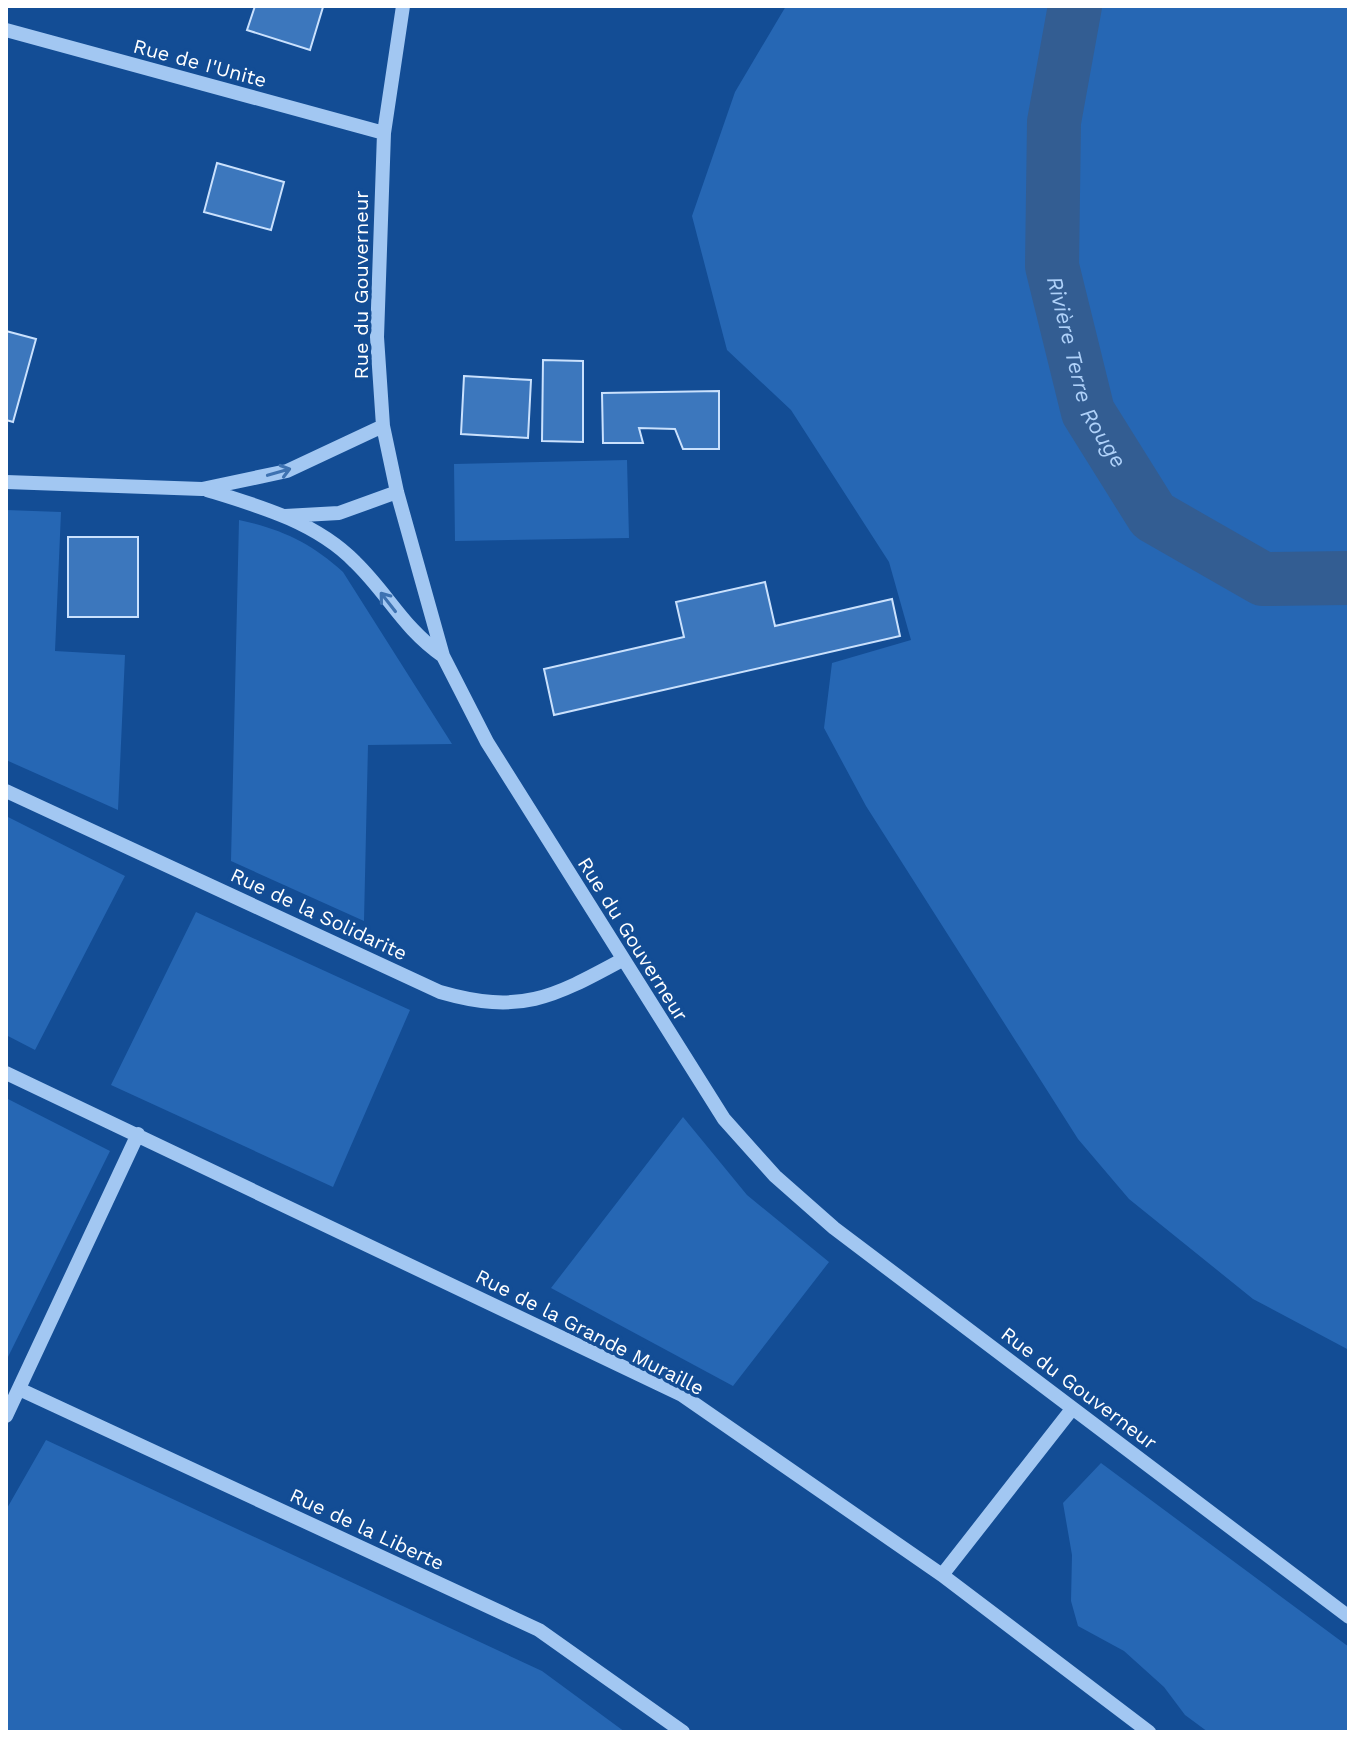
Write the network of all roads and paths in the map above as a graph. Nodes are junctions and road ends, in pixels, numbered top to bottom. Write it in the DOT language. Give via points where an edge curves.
graph roads {
  1 [pos="403,6"];
  2 [pos="6,30"];
  3 [pos="384,133"];
  4 [pos="383,426"];
  5 [pos="6,482"];
  6 [pos="202,489"];
  7 [pos="397,492"];
  8 [pos="284,516"];
  9 [pos="443,656"];
  10 [pos="6,791"];
  11 [pos="622,960"];
  12 [pos="6,1073"];
  13 [pos="138,1134"];
  14 [pos="19,1389"];
  15 [pos="1072,1409"];
  16 [pos="6,1416"];
  17 [pos="942,1575"];
  18 [pos="1349,1617"];
  19 [pos="683,1732"];
  20 [pos="1149,1732"];
  1 -- 3 [label="street, Rue du Gouverneur"];
  2 -- 3 [label="street, Rue de I'Unite"];
  3 -- 4 [label="street, Rue du Gouverneur" via="377,337"];
  6 -- 4 [label="street, one-way" via="287,471"];
  4 -- 7 [label="street, Rue du Gouverneur"];
  5 -- 6 [label="street"];
  6 -- 8 [label="street"];
  7 -- 8 [label="street" via="339,513"];
  7 -- 9 [label="street, Rue du Gouverneur"];
  9 -- 8 [label="street, one-way" via="415,636 357,563 332,541"];
  9 -- 11 [label="street, Rue du Gouverneur" via="487,742"];
  10 -- 11 [label="street, Rue de la Solidarite" via="440,992 471,1001 532,1002"];
  11 -- 15 [label="street, Rue du Gouverneur" via="724,1119 775,1176 834,1228"];
  12 -- 13 [label="street, Rue de la Grande Muraille"];
  13 -- 14 [label="street"];
  13 -- 17 [label="street, Rue de la Grande Muraille" via="682,1395"];
  14 -- 16 [label="street"];
  14 -- 19 [label="street, Rue de la Liberte" via="539,1630"];
  15 -- 17 [label="street"];
  15 -- 18 [label="street, Rue du Gouverneur"];
  17 -- 20 [label="street, Rue de la Grande Muraille"];
}
